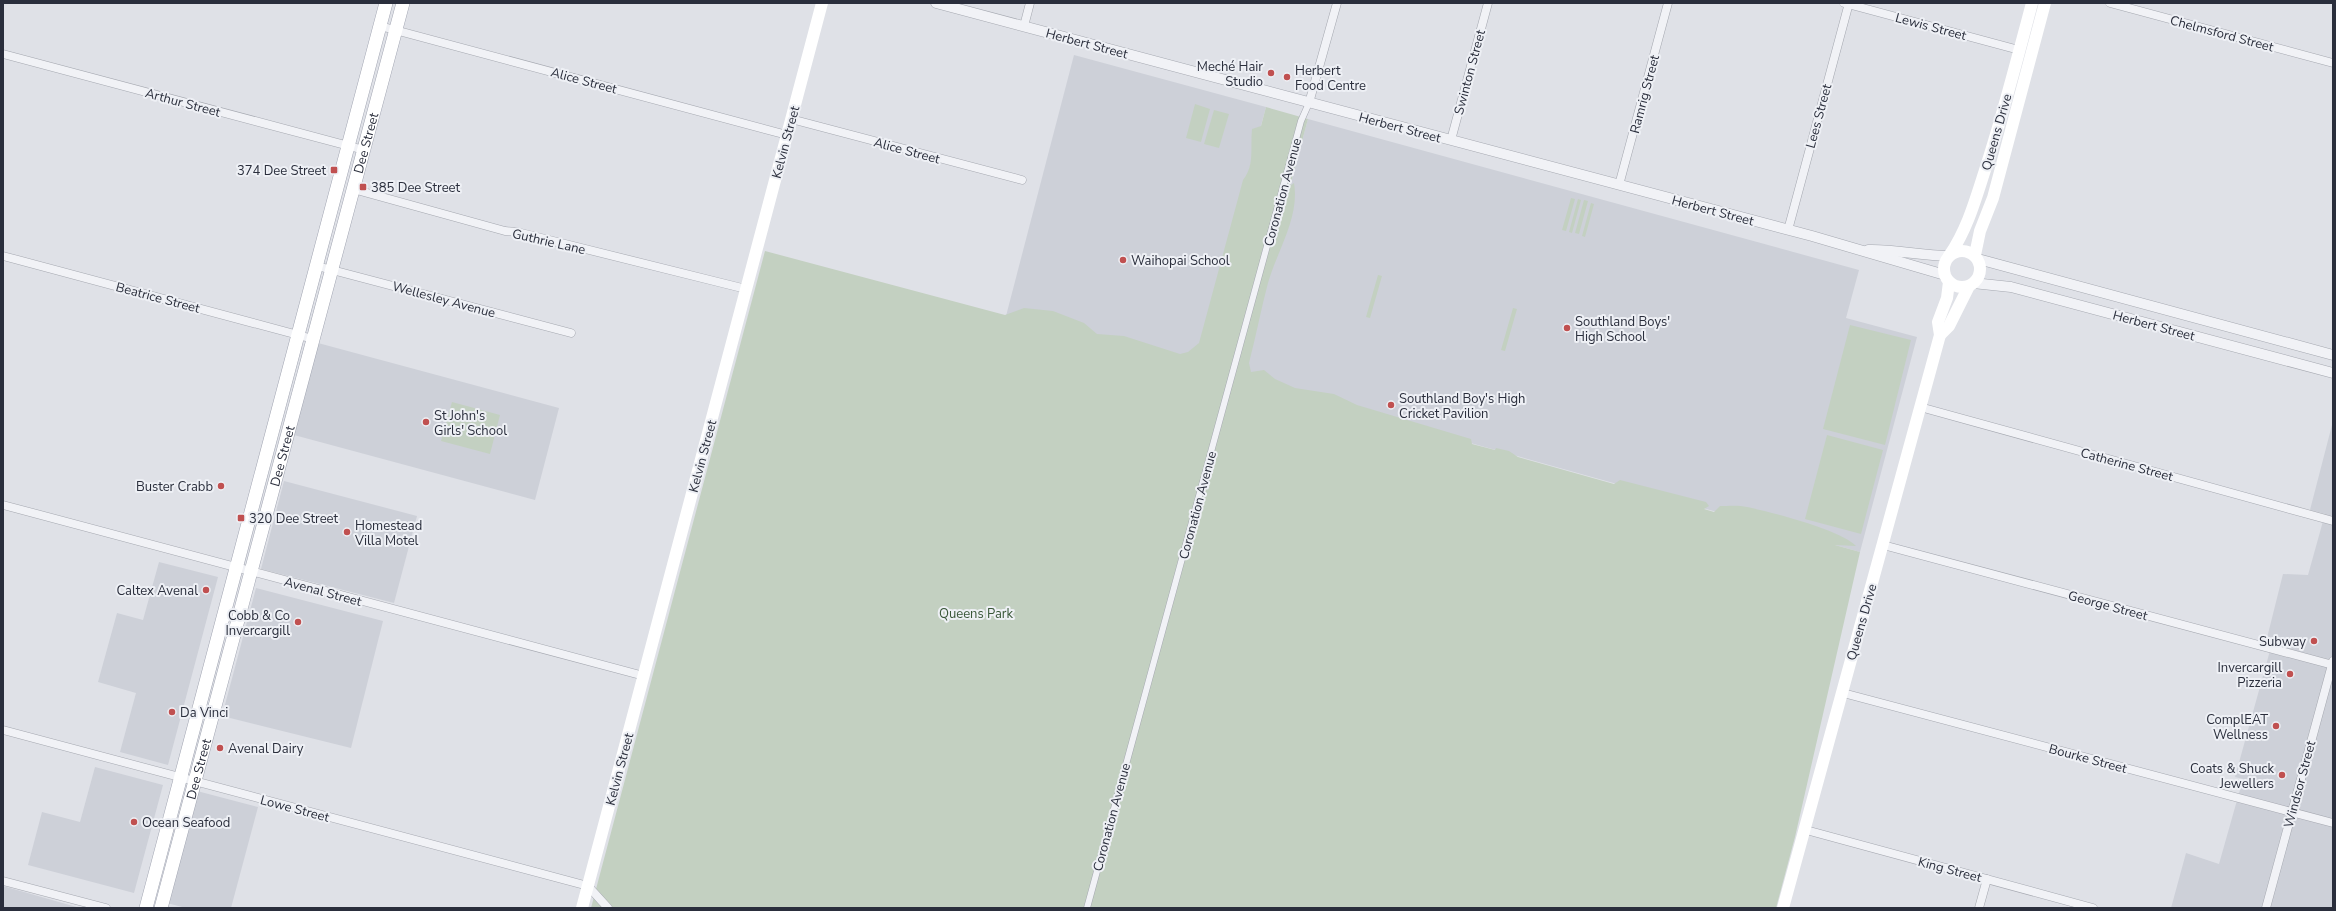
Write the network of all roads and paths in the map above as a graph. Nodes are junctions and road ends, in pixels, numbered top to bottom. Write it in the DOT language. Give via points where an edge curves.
graph roads {
  1 [pos="386,3"];
  2 [pos="403,3"];
  3 [pos="822,3"];
  4 [pos="936,3"];
  5 [pos="1030,3"];
  6 [pos="1337,3"];
  7 [pos="1488,3"];
  8 [pos="1668,3"];
  9 [pos="1847,3"];
  10 [pos="2032,3"];
  11 [pos="2045,3"];
  12 [pos="2110,3"];
  13 [pos="380,26"];
  14 [pos="1024,26"];
  15 [pos="396,30"];
  16 [pos="2019,50"];
  17 [pos="3,54"];
  18 [pos="2333,63"];
  19 [pos="1309,103"];
  20 [pos="791,119"];
  21 [pos="787,135"];
  22 [pos="1451,140"];
  23 [pos="348,146"];
  24 [pos="364,150"];
  25 [pos="1022,180"];
  26 [pos="1619,185"];
  27 [pos="353,189"];
  28 [pos="1788,230"];
  29 [pos="1864,250"];
  30 [pos="3,256"];
  31 [pos="1949,256"];
  32 [pos="1976,257"];
  33 [pos="317,266"];
  34 [pos="332,270"];
  35 [pos="1947,279"];
  36 [pos="1971,285"];
  37 [pos="746,289"];
  38 [pos="2194,318"];
  39 [pos="572,333"];
  40 [pos="298,335"];
  41 [pos="1940,335"];
  42 [pos="2190,335"];
  43 [pos="313,339"];
  44 [pos="2333,355"];
  45 [pos="2333,373"];
  46 [pos="1920,407"];
  47 [pos="3,505"];
  48 [pos="2333,521"];
  49 [pos="1883,545"];
  50 [pos="237,568"];
  51 [pos="252,572"];
  52 [pos="2333,663"];
  53 [pos="644,676"];
  54 [pos="1843,693"];
  55 [pos="3,730"];
  56 [pos="181,778"];
  57 [pos="196,781"];
  58 [pos="2292,812"];
  59 [pos="2333,823"];
  60 [pos="1806,830"];
  61 [pos="1987,879"];
  62 [pos="3,881"];
  63 [pos="588,886"];
  64 [pos="106,908"];
  65 [pos="146,908"];
  66 [pos="162,908"];
  67 [pos="582,908"];
  68 [pos="608,908"];
  69 [pos="1086,908"];
  70 [pos="1783,908"];
  71 [pos="1979,908"];
  72 [pos="2093,908"];
  73 [pos="2266,908"];
  1 -- 13 [label="main road, Dee Street"];
  2 -- 15 [label="main road, Dee Street"];
  3 -- 20 [label="main road, Kelvin Street"];
  4 -- 14 [label="street, Herbert Street"];
  5 -- 14 [label="street"];
  6 -- 19 [label="street"];
  7 -- 22 [label="street, Swinton Street"];
  8 -- 26 [label="street, Ramrig Street"];
  9 -- 16 [label="street, Lewis Street"];
  9 -- 28 [label="street, Lees Street"];
  10 -- 16 [label="main road, Queens Drive"];
  11 -- 32 [label="main road, Queens Drive" via="1996,187 1980,231"];
  12 -- 18 [label="street, Chelmsford Street"];
  13 -- 15 [label="street, Alice Street"];
  13 -- 23 [label="main road, Dee Street"];
  14 -- 19 [label="street, Herbert Street"];
  15 -- 21 [label="street, Alice Street"];
  15 -- 24 [label="main road, Dee Street"];
  16 -- 31 [label="main road, Queens Drive" via="1996,137 1973,208 1962,237"];
  17 -- 23 [label="street, Arthur Street"];
  19 -- 22 [label="street, Herbert Street"];
  19 -- 69 [label="street, Coronation Avenue" via="1301,121"];
  20 -- 21 [label="main road, Kelvin Street"];
  20 -- 25 [label="street, Alice Street"];
  21 -- 37 [label="main road, Kelvin Street"];
  22 -- 26 [label="street, Herbert Street"];
  23 -- 24 [label="street, Arthur Street"];
  23 -- 33 [label="main road, Dee Street"];
  24 -- 27 [label="main road, Dee Street"];
  26 -- 28 [label="street, Herbert Street"];
  27 -- 34 [label="main road, Dee Street"];
  27 -- 37 [label="street, Guthrie Lane" via="505,231"];
  28 -- 29 [label="street, Herbert Street"];
  29 -- 31 [label="street, Herbert Street"];
  29 -- 35 [label="street, Herbert Street"];
  30 -- 40 [label="street, Beatrice Street"];
  31 -- 32 [label="main road, Herbert Street" via="1964,251"];
  31 -- 35 [label="main road" via="1945,264"];
  32 -- 36 [label="main road" via="1980,271"];
  32 -- 38 [label="street, Herbert Street"];
  33 -- 34 [label="street, Wellesley Avenue"];
  33 -- 40 [label="main road, Dee Street"];
  34 -- 39 [label="street, Wellesley Avenue"];
  34 -- 43 [label="main road, Dee Street"];
  35 -- 36 [label="main road, Herbert Street" via="1958,287"];
  35 -- 41 [label="main road, Queens Drive" via="1947,298 1938,322"];
  36 -- 41 [label="main road, Queens Drive" via="1949,326"];
  36 -- 42 [label="street, Herbert Street" via="2011,287"];
  37 -- 53 [label="main road, Kelvin Street"];
  38 -- 42 [label="street"];
  38 -- 44 [label="street, Herbert Street"];
  40 -- 43 [label="street, Beatrice Street"];
  40 -- 50 [label="main road, Dee Street"];
  41 -- 46 [label="main road, Queens Drive"];
  42 -- 45 [label="street, Herbert Street"];
  43 -- 51 [label="main road, Dee Street"];
  46 -- 48 [label="street, Catherine Street"];
  46 -- 49 [label="main road, Queens Drive"];
  47 -- 50 [label="street, Avenal Street"];
  49 -- 52 [label="street, George Street"];
  49 -- 54 [label="main road, Queens Drive"];
  50 -- 51 [label="street, Avenal Street"];
  50 -- 56 [label="main road, Dee Street"];
  51 -- 53 [label="street, Avenal Street"];
  51 -- 57 [label="main road, Dee Street"];
  52 -- 58 [label="street, Windsor Street"];
  53 -- 63 [label="main road, Kelvin Street"];
  54 -- 58 [label="street, Bourke Street"];
  54 -- 60 [label="main road, Queens Drive"];
  55 -- 56 [label="street, Lowe Street"];
  56 -- 57 [label="street, Lowe Street"];
  56 -- 65 [label="main road, Dee Street"];
  57 -- 63 [label="street, Lowe Street"];
  57 -- 66 [label="main road, Dee Street"];
  58 -- 59 [label="street, Bourke Street"];
  58 -- 73 [label="street, Windsor Street"];
  60 -- 61 [label="street, King Street"];
  60 -- 70 [label="main road, Queens Drive"];
  61 -- 71 [label="street"];
  61 -- 72 [label="street, King Street"];
  62 -- 64 [label="street"];
  63 -- 67 [label="main road, Kelvin Street"];
  63 -- 68 [label="street"];
}
